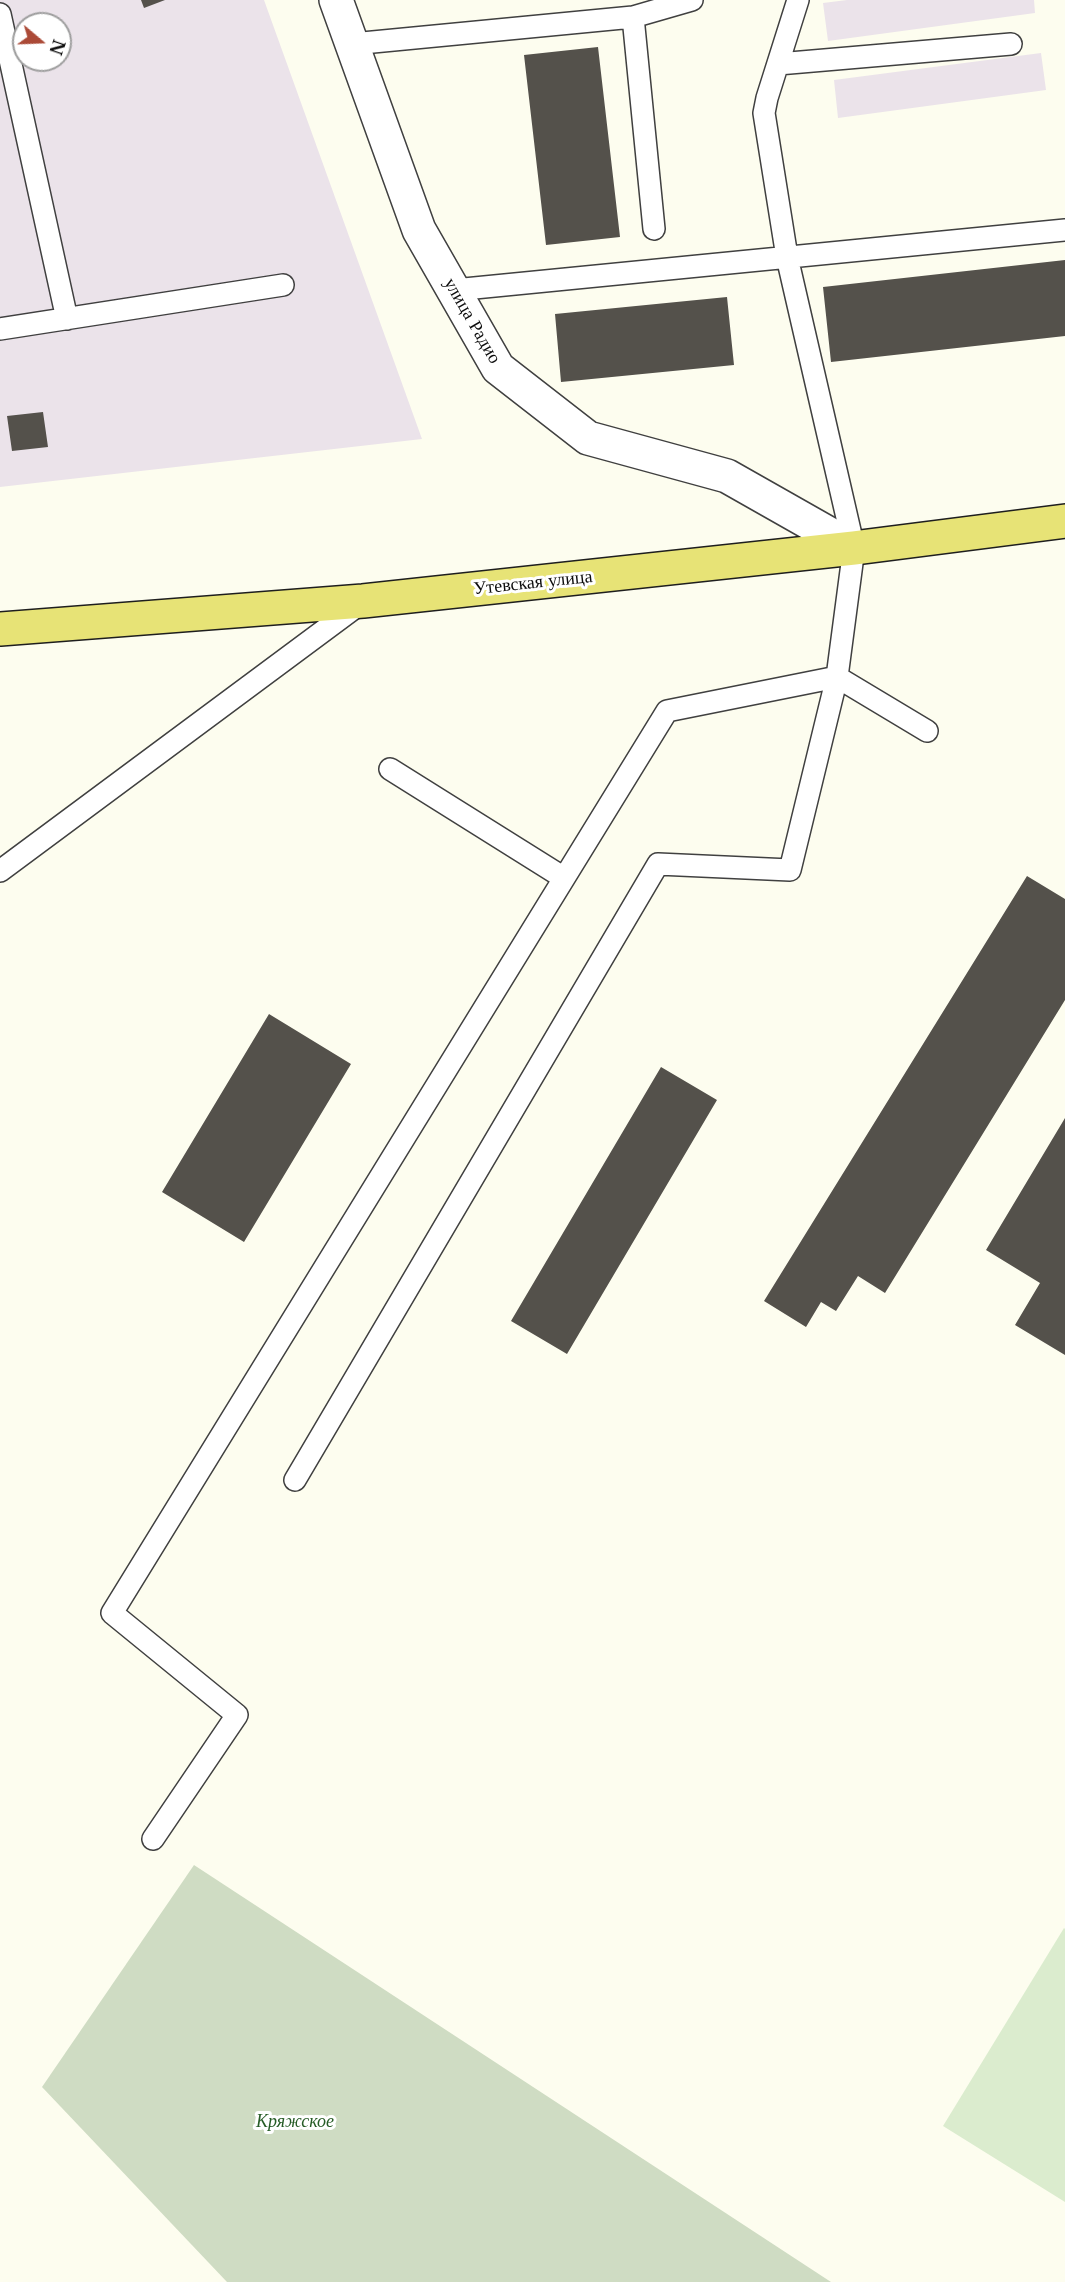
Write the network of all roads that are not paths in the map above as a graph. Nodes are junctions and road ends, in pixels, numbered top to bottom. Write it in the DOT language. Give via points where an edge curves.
graph roads {
  1 [pos="336,0"];
  2 [pos="693,0"];
  3 [pos="798,0"];
  4 [pos="0,14"];
  5 [pos="633,17"];
  6 [pos="352,44"];
  7 [pos="1011,44"];
  8 [pos="778,64"];
  9 [pos="654,229"];
  10 [pos="1065,230"];
  11 [pos="787,257"];
  12 [pos="282,285"];
  13 [pos="454,290"];
  14 [pos="67,318"];
  15 [pos="0,329"];
  16 [pos="1065,521"];
  17 [pos="854,548"];
  18 [pos="363,601"];
  19 [pos="0,629"];
  20 [pos="837,677"];
  21 [pos="927,731"];
  22 [pos="390,769"];
  23 [pos="0,871"];
  24 [pos="564,878"];
  25 [pos="295,1480"];
  26 [pos="153,1839"];
  1 -- 6 [label="street, улица Радио"];
  2 -- 5 [label="lane"];
  3 -- 8 [label="lane"];
  4 -- 14 [label="lane"];
  5 -- 6 [label="lane"];
  5 -- 9 [label="lane"];
  6 -- 13 [label="street, улица Радио" via="419,230"];
  7 -- 8 [label="lane"];
  8 -- 11 [label="lane" via="764,113"];
  10 -- 11 [label="lane"];
  11 -- 13 [label="lane"];
  11 -- 17 [label="lane"];
  12 -- 14 [label="lane"];
  13 -- 17 [label="street, улица Радио" via="498,368 588,438 727,476"];
  14 -- 15 [label="lane"];
  16 -- 17 [label="main road, Утевская улица"];
  17 -- 18 [label="main road, Утевская улица"];
  17 -- 20 [label="lane"];
  18 -- 19 [label="main road, Утевская улица"];
  18 -- 23 [label="lane"];
  20 -- 21 [label="lane"];
  20 -- 24 [label="lane" via="667,711"];
  20 -- 25 [label="lane" via="790,870 658,864"];
  22 -- 24 [label="lane"];
  24 -- 26 [label="lane" via="111,1613 237,1715"];
}
